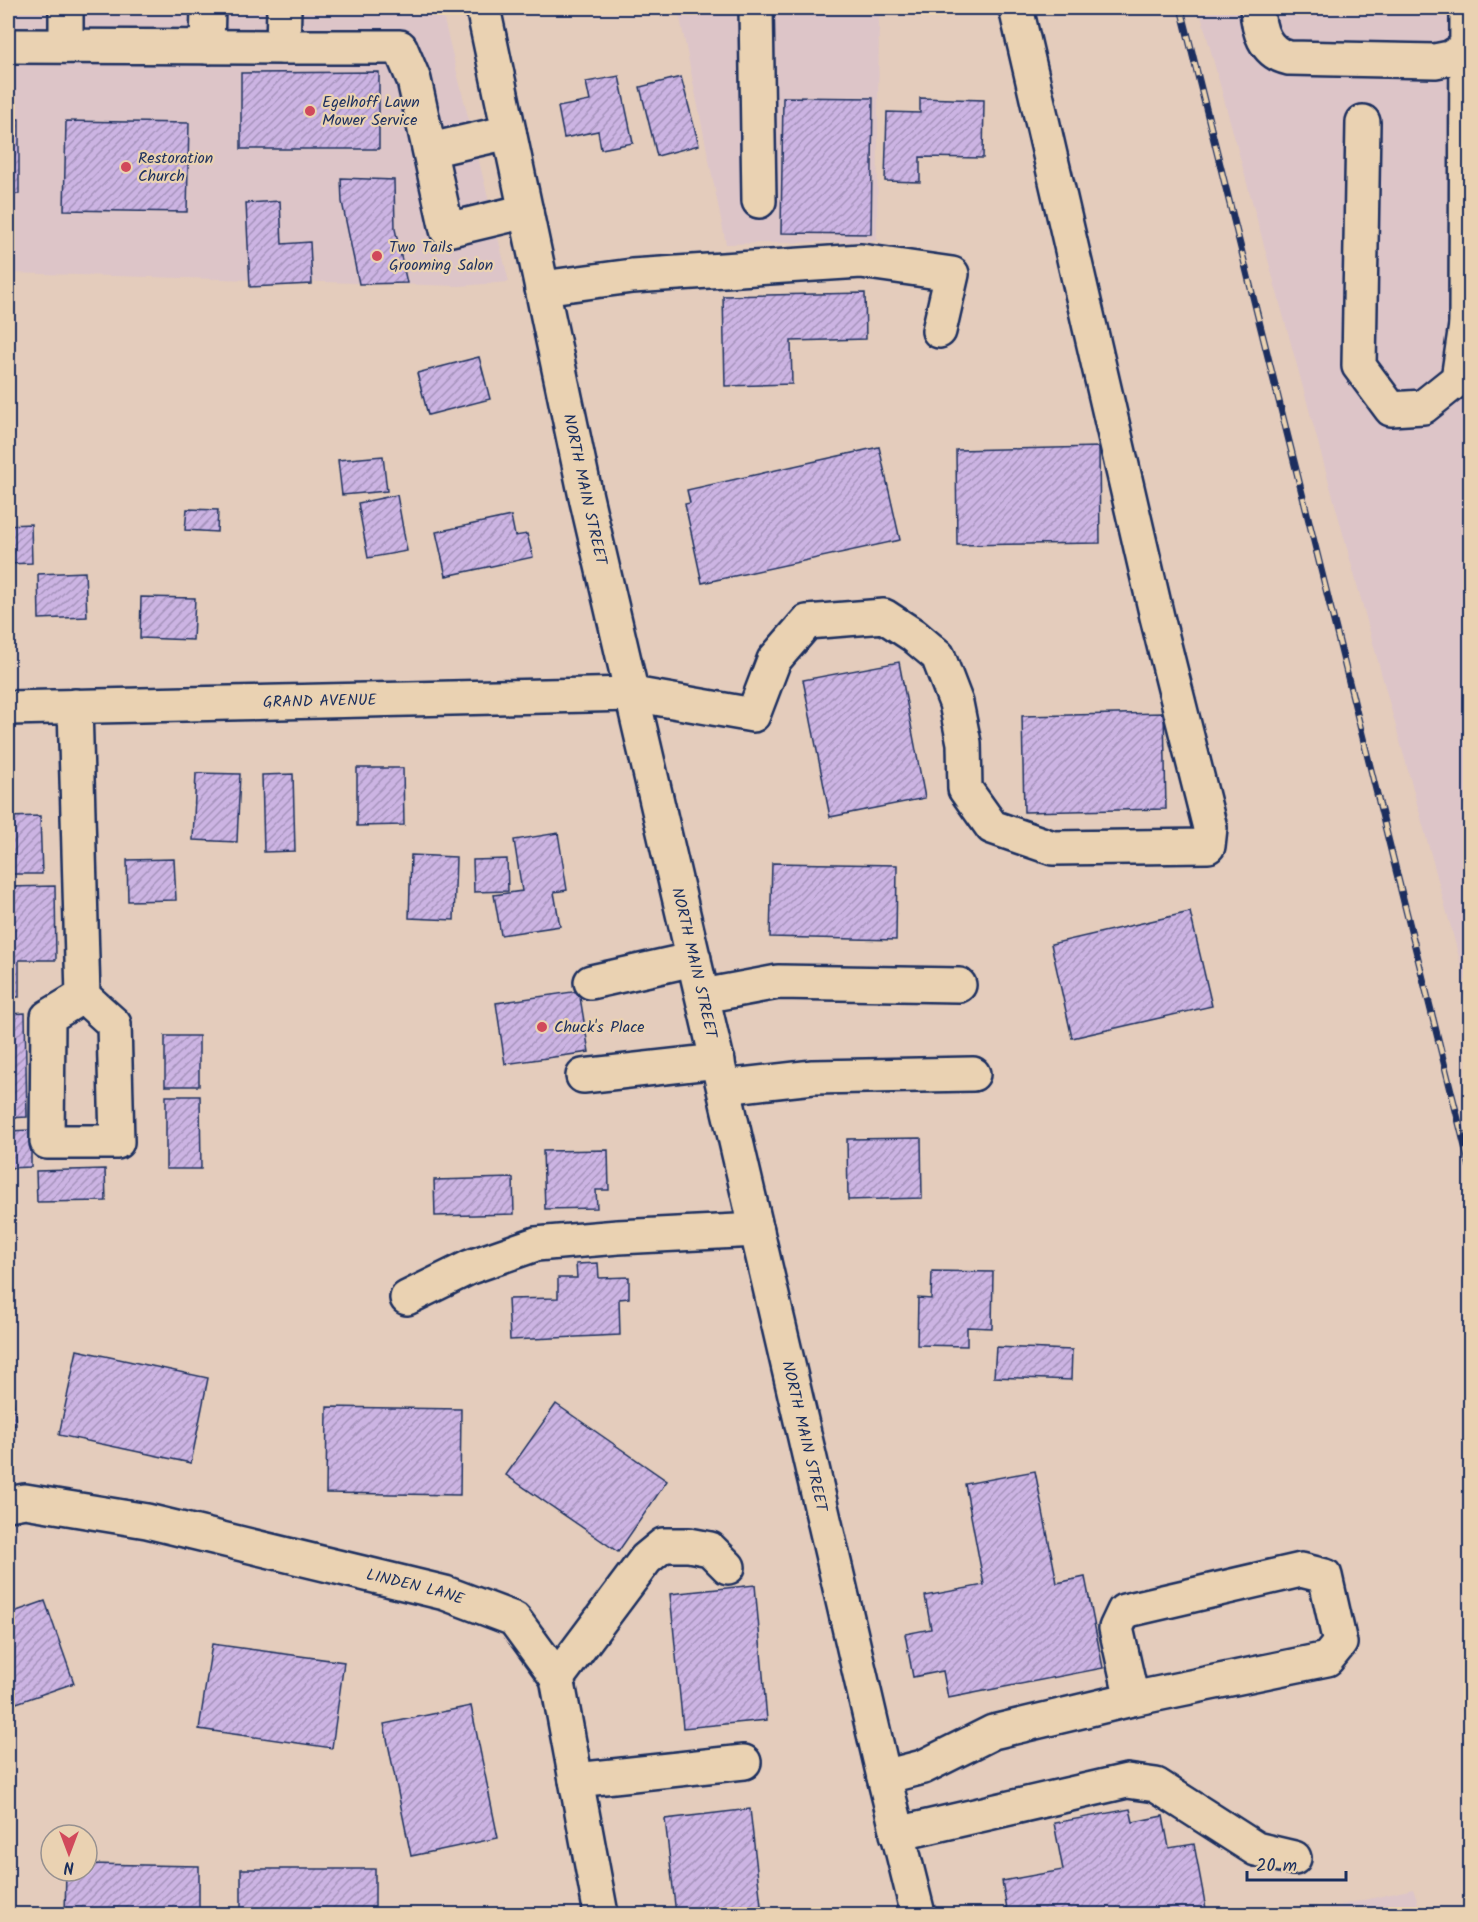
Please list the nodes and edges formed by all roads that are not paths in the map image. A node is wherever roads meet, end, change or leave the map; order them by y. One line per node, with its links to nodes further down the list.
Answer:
1 (66, 8): 10 (main road)
2 (208, 8): 11 (main road)
3 (284, 8): 13 (main road)
4 (483, 8): 15 (main road, NORTH MAIN STREET)
5 (756, 8): 17 (main road)
6 (1016, 8): 22 (main road, GRAND AVENUE)
7 (1257, 8): 12 (main road)
8 (1467, 8): 12 (main road)
9 (8, 46): 10 (main road)
10 (66, 46): 11 (main road)
11 (207, 46): 13 (main road)
12 (1469, 46): 20 (main road)
13 (283, 47): 16 (main road)
14 (1363, 122): 20 (main road)
15 (509, 132): 16 (main road); 18 (main road, NORTH MAIN STREET)
16 (430, 150): 18 (main road)
17 (759, 201)
18 (526, 210): 19 (main road, NORTH MAIN STREET)
19 (542, 288): 21 (main road); 22 (main road, NORTH MAIN STREET)
20 (1468, 325)
21 (939, 332)
22 (633, 694): 23 (main road, GRAND AVENUE); 25 (main road, NORTH MAIN STREET)
23 (75, 706): 24 (main road, GRAND AVENUE); 28 (main road)
24 (8, 708)
25 (694, 959): 26 (main road); 29 (main road, NORTH MAIN STREET)
26 (591, 982)
27 (959, 985): 29 (main road)
28 (83, 996)
29 (703, 996): 30 (main road, NORTH MAIN STREET)
30 (721, 1074): 31 (main road); 32 (main road); 33 (main road, NORTH MAIN STREET)
31 (973, 1074)
32 (583, 1076)
33 (757, 1230): 34 (main road); 40 (main road, NORTH MAIN STREET)
34 (406, 1298)
35 (8, 1504): 37 (main road, LINDEN LANE)
36 (728, 1567): 37 (main road)
37 (557, 1678): 41 (main road, LINDEN LANE)
38 (1132, 1699): 38 (main road); 40 (main road)
39 (744, 1762): 41 (main road)
40 (884, 1777): 42 (main road, NORTH MAIN STREET)
41 (576, 1780): 44 (main road, LINDEN LANE)
42 (897, 1834): 43 (main road); 45 (main road, NORTH MAIN STREET)
43 (1294, 1858)
44 (601, 1914)
45 (918, 1914)

